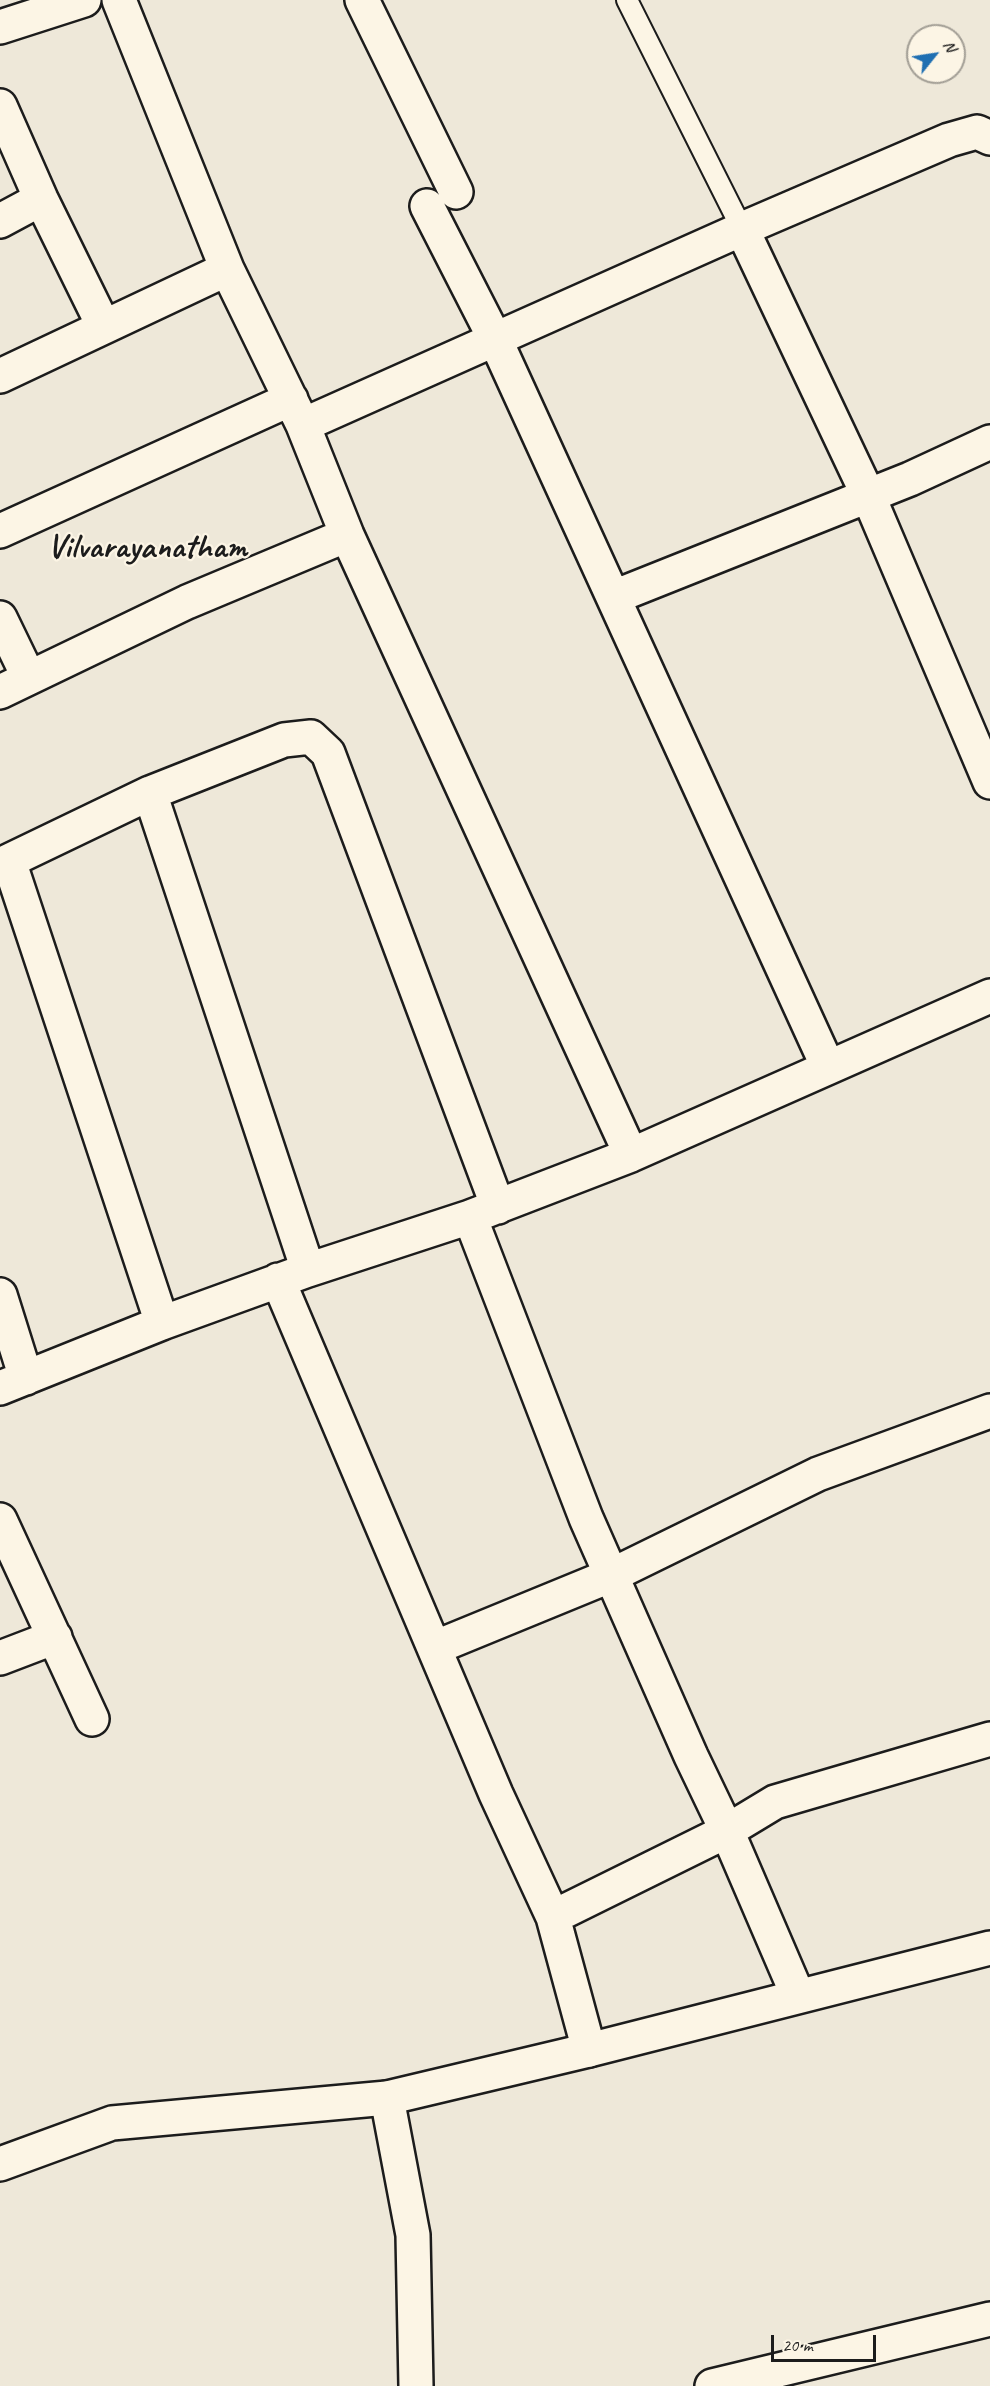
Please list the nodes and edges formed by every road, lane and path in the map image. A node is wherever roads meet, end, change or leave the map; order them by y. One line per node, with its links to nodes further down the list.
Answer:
1 (84, 0): 5 (street)
2 (119, 0): 13 (street)
3 (362, 0): 8 (street)
4 (627, 0): 12 (lane)
5 (0, 27)
6 (0, 106): 9 (street)
7 (990, 138): 12 (street)
8 (456, 192)
9 (41, 199): 11 (street); 14 (street)
10 (427, 206): 15 (street)
11 (0, 221)
12 (742, 229): 15 (street); 19 (street)
13 (227, 269): 14 (street); 17 (street)
14 (104, 327): 16 (street)
15 (495, 339): 17 (street); 22 (street)
16 (0, 376)
17 (297, 412): 20 (street); 21 (street)
18 (990, 442): 19 (street)
19 (868, 495): 22 (street); 25 (street)
20 (0, 531)
21 (346, 535): 24 (street); 30 (street)
22 (614, 597): 29 (street)
23 (0, 618): 24 (street)
24 (14, 685)
25 (990, 782)
26 (150, 793): 27 (street); 31 (street); 32 (street)
27 (5, 863): 34 (street)
28 (990, 996): 29 (street)
29 (828, 1067): 30 (street)
30 (631, 1155): 31 (street)
31 (484, 1212): 32 (street); 38 (street)
32 (293, 1275): 34 (street); 40 (street)
33 (0, 1295): 35 (street)
34 (162, 1323): 35 (street)
35 (13, 1383)
36 (990, 1412): 38 (street)
37 (0, 1520): 39 (street)
38 (612, 1575): 40 (street); 44 (street)
39 (55, 1638): 41 (street); 42 (street)
40 (434, 1648): 45 (street)
41 (0, 1658)
42 (92, 1719)
43 (990, 1738): 44 (street)
44 (727, 1831): 45 (street); 47 (street)
45 (553, 1917): 48 (street)
46 (990, 1948): 47 (street)
47 (798, 1996): 48 (street)
48 (589, 2050): 49 (street)
49 (387, 2098): 50 (street); 53 (street)
50 (0, 2164)
51 (990, 2319): 52 (street)
52 (767, 2380): 54 (street)
53 (416, 2386)
54 (712, 2386)

